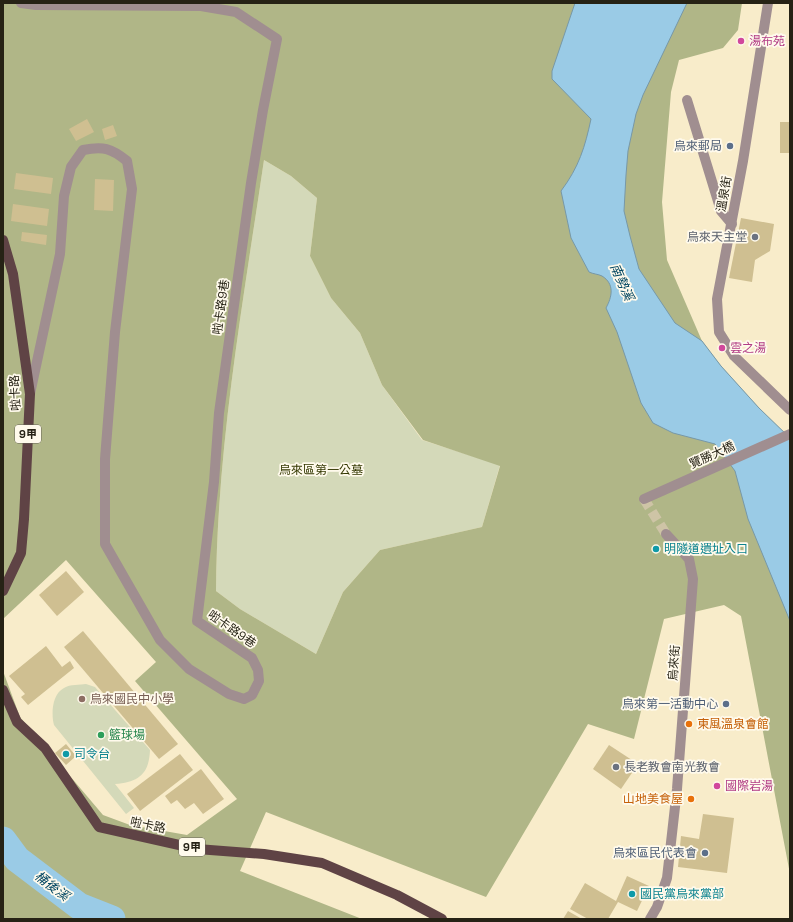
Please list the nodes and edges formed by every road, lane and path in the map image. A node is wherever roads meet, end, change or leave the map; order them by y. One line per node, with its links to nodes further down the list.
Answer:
1 (21, 3): 6 (street, 啦卡路9巷)
2 (768, 3): 4 (street, 溫泉街)
3 (687, 100): 4 (street)
4 (732, 224): 7 (street, 溫泉街)
5 (3, 240): 6 (main road, 啦卡路 / 9甲)
6 (30, 394): 11 (main road, 啦卡路 / 9甲)
7 (790, 410)
8 (788, 435): 9 (street, 覽勝大橋)
9 (644, 499)
10 (666, 534): 14 (street, 烏來街)
11 (3, 591)
12 (3, 690): 13 (main road, 啦卡路 / 9甲)
13 (442, 919)
14 (650, 919)

